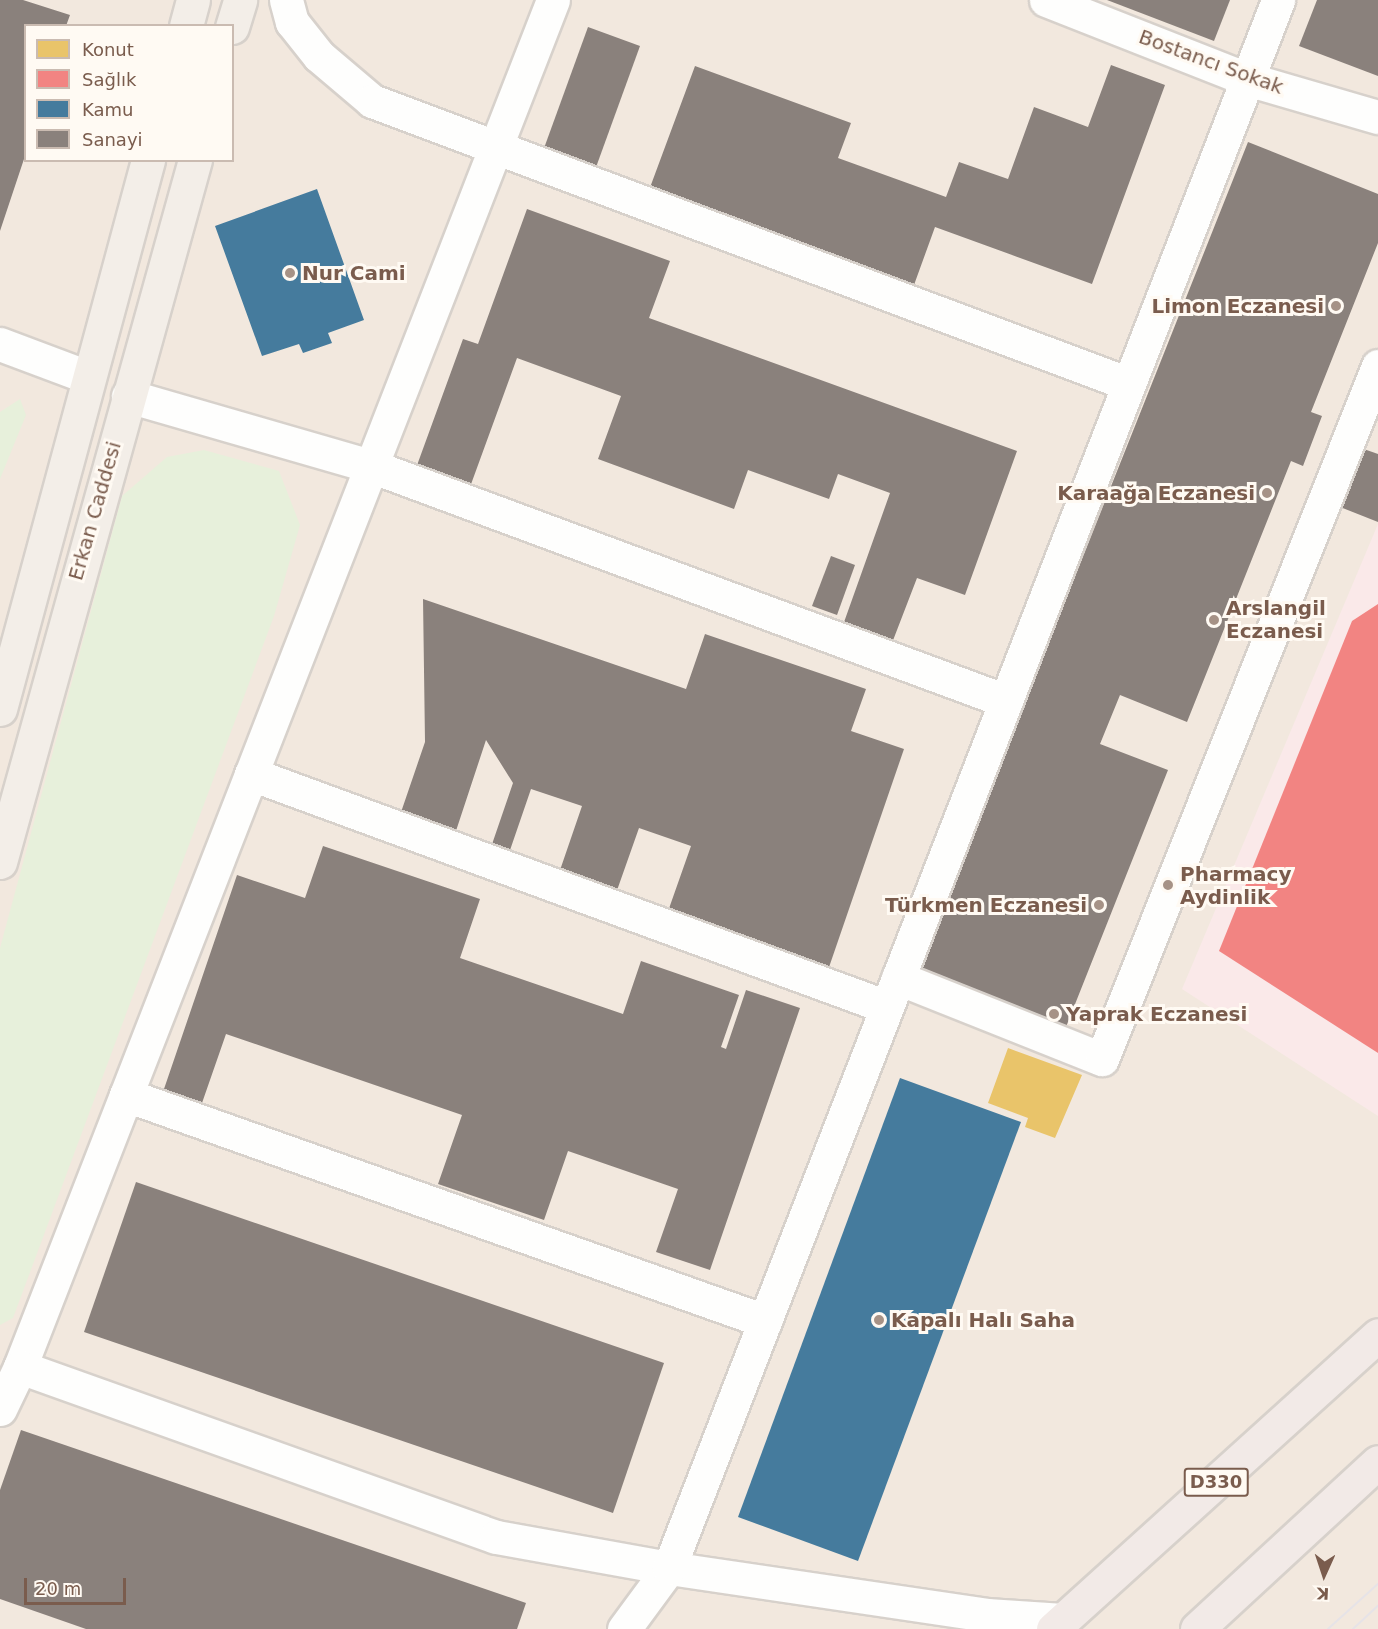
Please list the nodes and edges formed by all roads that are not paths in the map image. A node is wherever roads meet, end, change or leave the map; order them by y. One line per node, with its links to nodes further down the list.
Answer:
1 (193, 0): 7 (main road)
2 (240, 0): 8 (main road)
3 (286, 0): 11 (street)
4 (553, 0): 11 (street)
5 (1046, 0): 9 (street, Bostancı Sokak)
6 (1278, 0): 9 (street)
7 (187, 24)
8 (233, 24)
9 (1247, 79): 10 (street, Bostancı Sokak); 17 (street)
10 (1378, 117)
11 (494, 151): 17 (street); 19 (street)
12 (147, 162): 16 (main road, Erkan Caddesi)
13 (194, 162): 18 (main road, Erkan Caddesi)
14 (0, 344): 16 (street)
15 (1378, 366): 24 (street)
16 (88, 377): 21 (main road, Erkan Caddesi)
17 (1129, 384): 20 (street)
18 (128, 396): 19 (street); 23 (main road, Erkan Caddesi)
19 (371, 466): 20 (street); 22 (street)
20 (1006, 701): 24 (street)
21 (0, 709)
22 (251, 774): 24 (street); 25 (street)
23 (0, 862)
24 (892, 992): 26 (street)
25 (126, 1095): 26 (street); 28 (street)
26 (765, 1322): 31 (street)
27 (1378, 1335): 32 (highway, D330)
28 (20, 1367): 29 (street); 31 (street)
29 (0, 1409)
30 (1378, 1462): 34 (highway)
31 (669, 1568): 32 (street); 33 (street)
32 (1058, 1625)
33 (624, 1629)
34 (1197, 1629)

